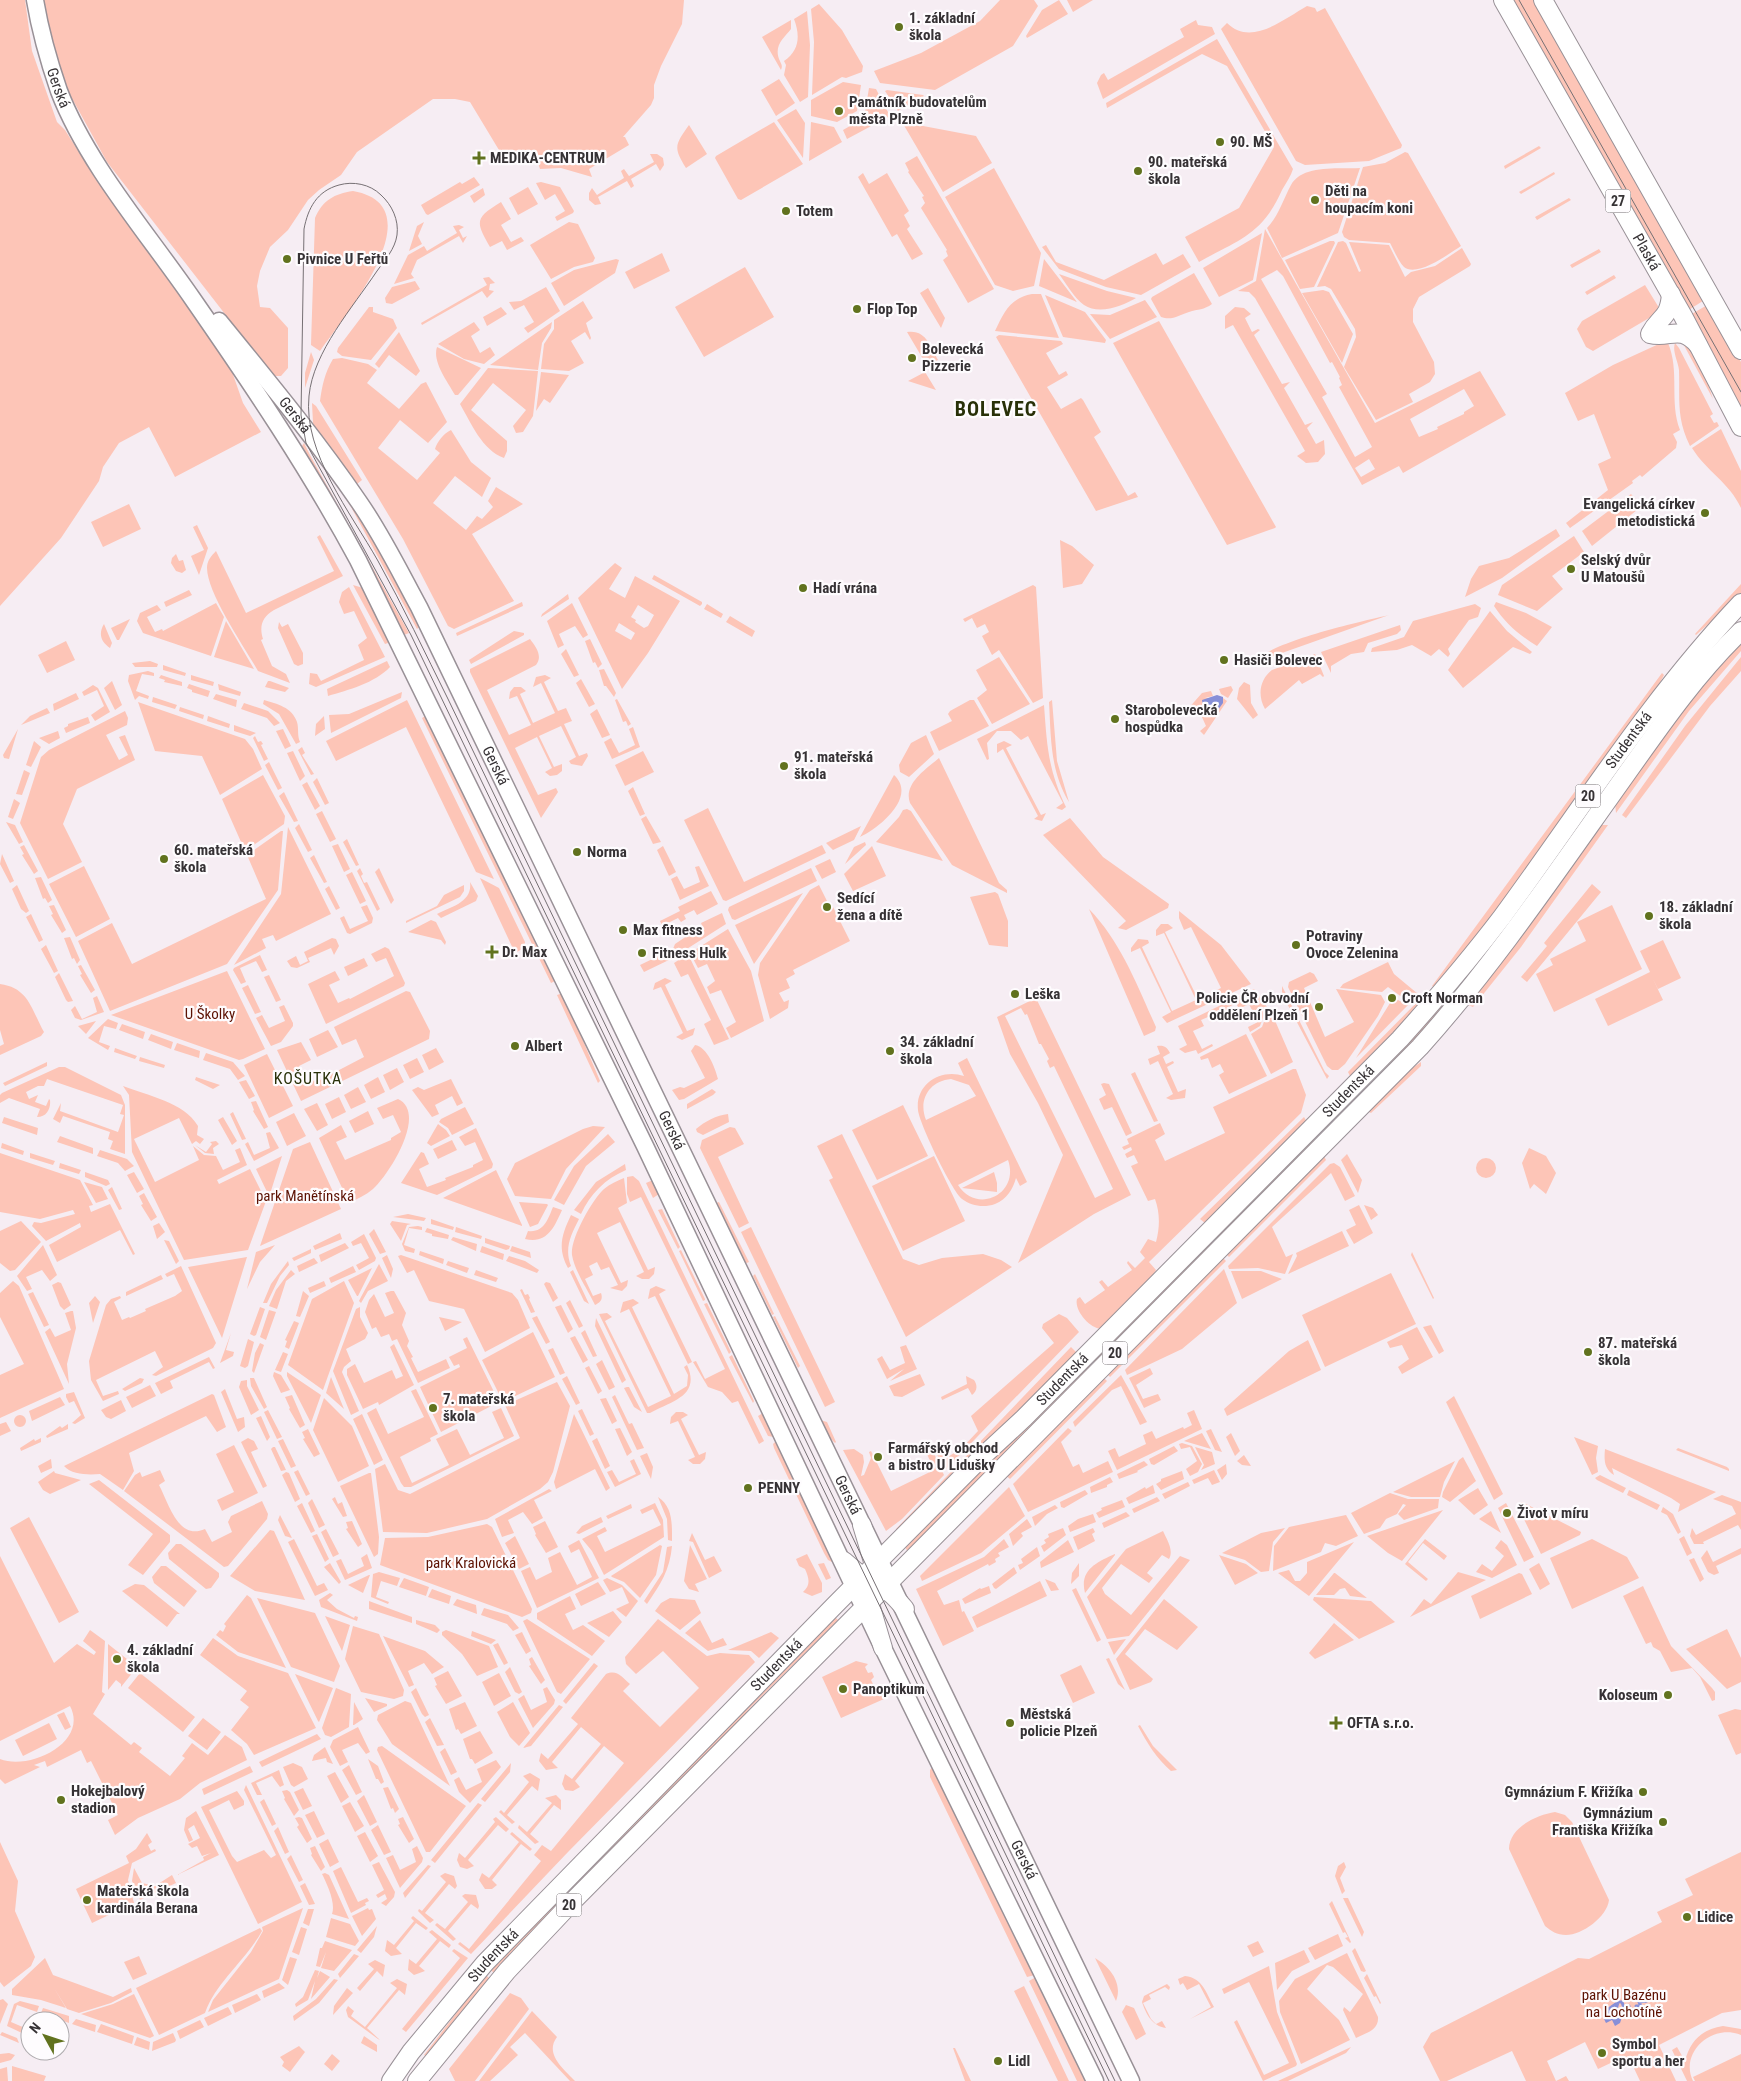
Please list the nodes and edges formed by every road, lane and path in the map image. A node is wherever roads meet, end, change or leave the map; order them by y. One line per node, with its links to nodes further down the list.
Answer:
1 (35, 0): 4 (street, Gerská)
2 (1504, 0): 5 (main road, Plaská / 27)
3 (1543, 0): 7 (main road, 27)
4 (140, 225): 11 (street, Gerská); 13 (street, Gerská)
5 (1671, 294): 6 (main road, Plaská / 27); 6 (main road)
6 (1700, 347): 8 (main road, Plaská / 27)
7 (1741, 350)
8 (1741, 427)
9 (1741, 603): 12 (main road, Studentská / 20)
10 (1741, 630): 14 (main road, Studentská / 20)
11 (862, 1526): 12 (main road); 15 (main road)
12 (897, 1543): 15 (main road, Studentská / 20)
13 (844, 1561): 15 (main road); 16 (main road)
14 (908, 1562): 15 (main road, Studentská / 20); 17 (main road)
15 (872, 1584): 16 (main road, Studentská / 20); 17 (main road); 18 (main road, Studentská / 20); 19 (main road)
16 (836, 1603): 20 (main road, Studentská / 20)
17 (905, 1609): 23 (street, Gerská)
18 (846, 1625): 19 (main road); 21 (main road, Studentská / 20)
19 (884, 1648): 22 (street, Gerská)
20 (391, 2081)
21 (417, 2081)
22 (1094, 2081)
23 (1131, 2081)

